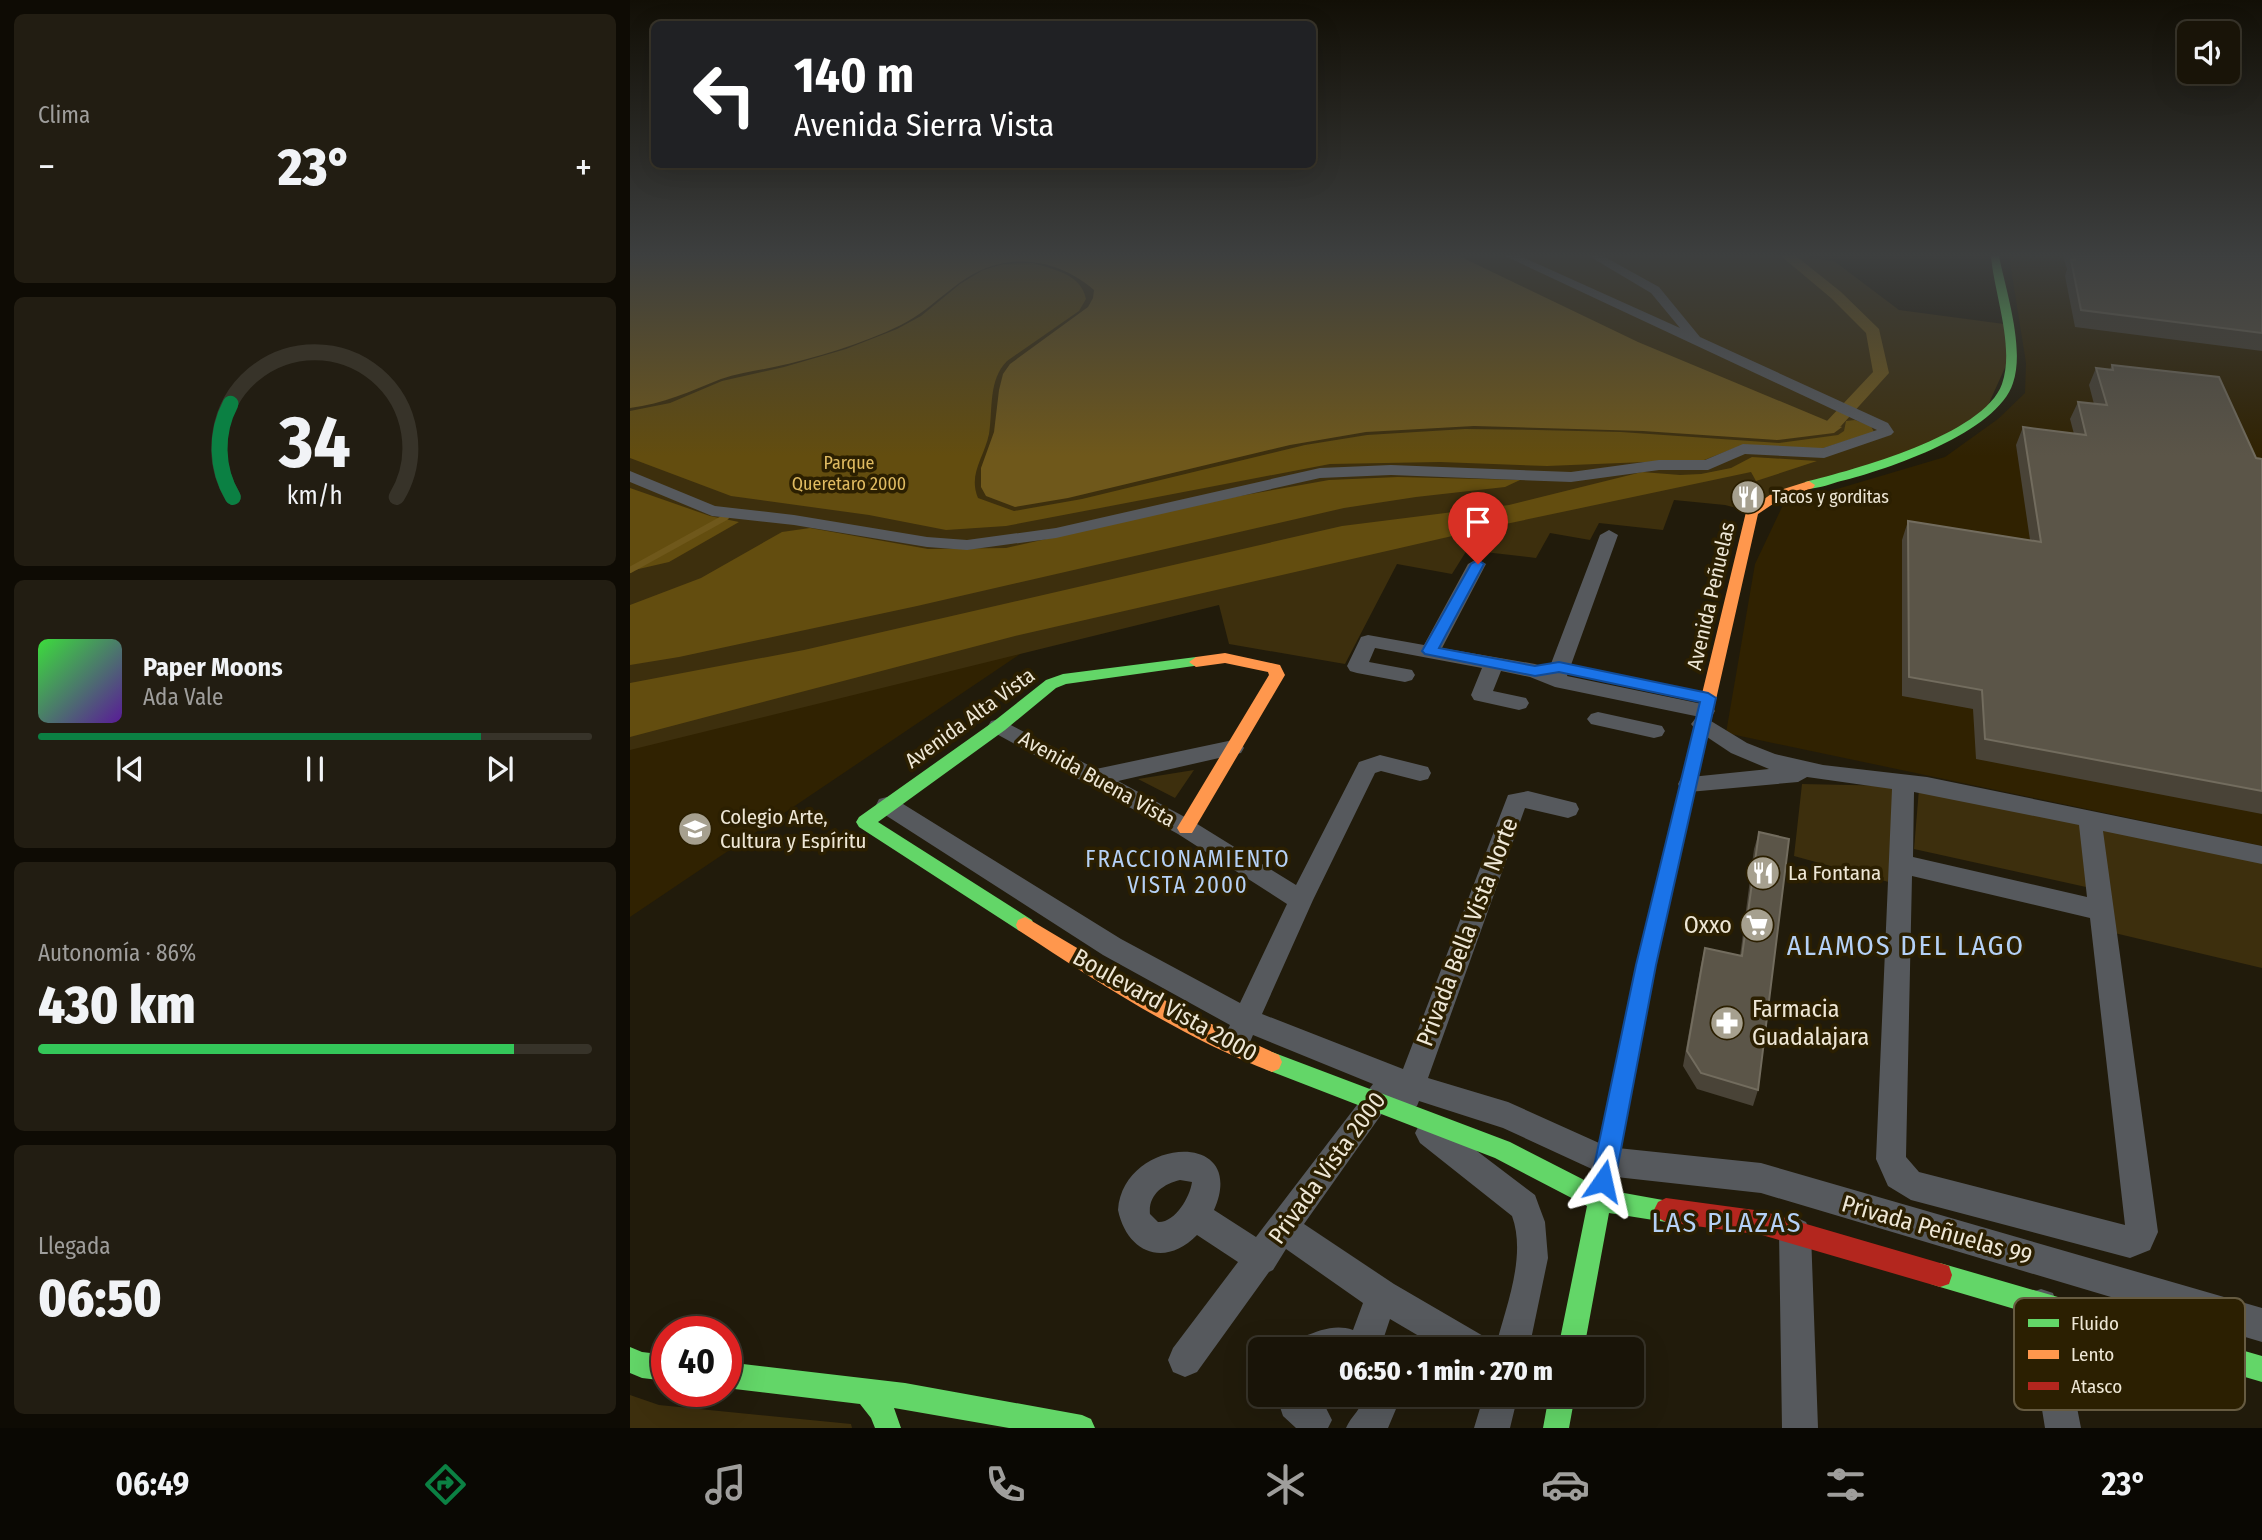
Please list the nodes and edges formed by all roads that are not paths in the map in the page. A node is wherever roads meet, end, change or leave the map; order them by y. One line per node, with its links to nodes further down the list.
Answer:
1 (1658, 323): 4 (street)
2 (1683, 323): 4 (street)
3 (2005, 323): 16 (street, Avenida Peñuelas)
4 (1698, 341): 5 (street)
5 (630, 476)
6 (1609, 535): 10 (street)
7 (1478, 564): 8 (street)
8 (1430, 651): 9 (street); 11 (street)
9 (1494, 663): 10 (street); 14 (street)
10 (1557, 674): 13 (street); 16 (street)
11 (1405, 675)
12 (1460, 691): 14 (street)
13 (1618, 693): 16 (street); 18 (street)
14 (1481, 695): 15 (street)
15 (1519, 703)
16 (1705, 711): 21 (street); 24 (street, Avenida Peñuelas)
17 (999, 726): 19 (street, Avenida Alta Vista); 22 (street, Avenida Buena Vista); 25 (street, Avenida Alta Vista)
18 (1654, 731)
19 (1233, 748): 22 (street); 29 (street)
20 (1420, 773): 34 (street)
21 (1823, 773): 23 (street); 24 (street)
22 (1097, 777): 29 (street, Avenida Buena Vista)
23 (1903, 782): 27 (street); 31 (street)
24 (1689, 784): 41 (street, Avenida Peñuelas)
25 (887, 805): 28 (street, Avenida Alta Vista); 32 (street, Boulevard Vista 2000)
26 (1568, 809): 40 (street, Privada Bella Vista Norte)
27 (2090, 819): 30 (street); 35 (street)
28 (865, 823): 33 (street, Boulevard Vista 2000)
29 (1186, 828): 34 (street, Avenida Buena Vista)
30 (2262, 855)
31 (1901, 864): 35 (street); 35 (street)
32 (998, 875): 33 (street); 36 (street, Boulevard Vista 2000)
33 (976, 893): 37 (street, Boulevard Vista 2000)
34 (1301, 900): 38 (street)
35 (2100, 910)
36 (1112, 947): 37 (street); 38 (street, Boulevard Vista 2000)
37 (1089, 966): 39 (street, Boulevard Vista 2000)
38 (1246, 1020): 39 (street); 40 (street, Boulevard Vista 2000)
39 (1234, 1047): 40 (street, Boulevard Vista 2000)
40 (1395, 1095): 41 (street, Boulevard Vista 2000); 42 (street, Boulevard Vista 2000); 45 (street, Privada Vista 2000); 57 (street)
41 (1607, 1161): 42 (street, Avenida Peñuelas); 44 (street, Privada Peñuelas 99)
42 (1599, 1200): 46 (street, Privada Peñuelas 99); 58 (street, Avenida Peñuelas)
43 (1194, 1215): 47 (street, Privada Vista 2000)
44 (1920, 1224): 48 (street); 50 (street, Privada Peñuelas 99)
45 (1283, 1228): 47 (street, Privada Vista 2000); 49 (street)
46 (1796, 1233): 48 (street, Privada Peñuelas 99); 75 (street)
47 (1262, 1259): 60 (street, Privada Vista 2000)
48 (1918, 1269): 51 (street, Privada Peñuelas 99)
49 (1382, 1296): 55 (street); 56 (street)
50 (2165, 1297): 52 (street, Privada Peñuelas 99)
51 (2017, 1298)
52 (2168, 1298)
53 (2245, 1320): 54 (street, Privada Peñuelas 99)
54 (2262, 1325)
55 (1366, 1337)
56 (1452, 1337)
57 (1515, 1337)
58 (1573, 1337)
59 (630, 1360): 62 (street)
60 (1185, 1360)
61 (2245, 1364): 63 (street, Privada Peñuelas 99)
62 (651, 1366)
63 (2262, 1369)
64 (742, 1377): 65 (street)
65 (867, 1392): 70 (street); 71 (street)
66 (1380, 1407): 72 (street)
67 (1498, 1407): 73 (street)
68 (1560, 1407): 74 (street)
69 (2060, 1410): 76 (street)
70 (888, 1428)
71 (1082, 1428)
72 (1364, 1428)
73 (1492, 1428)
74 (1556, 1428)
75 (1800, 1428)
76 (2063, 1428)

